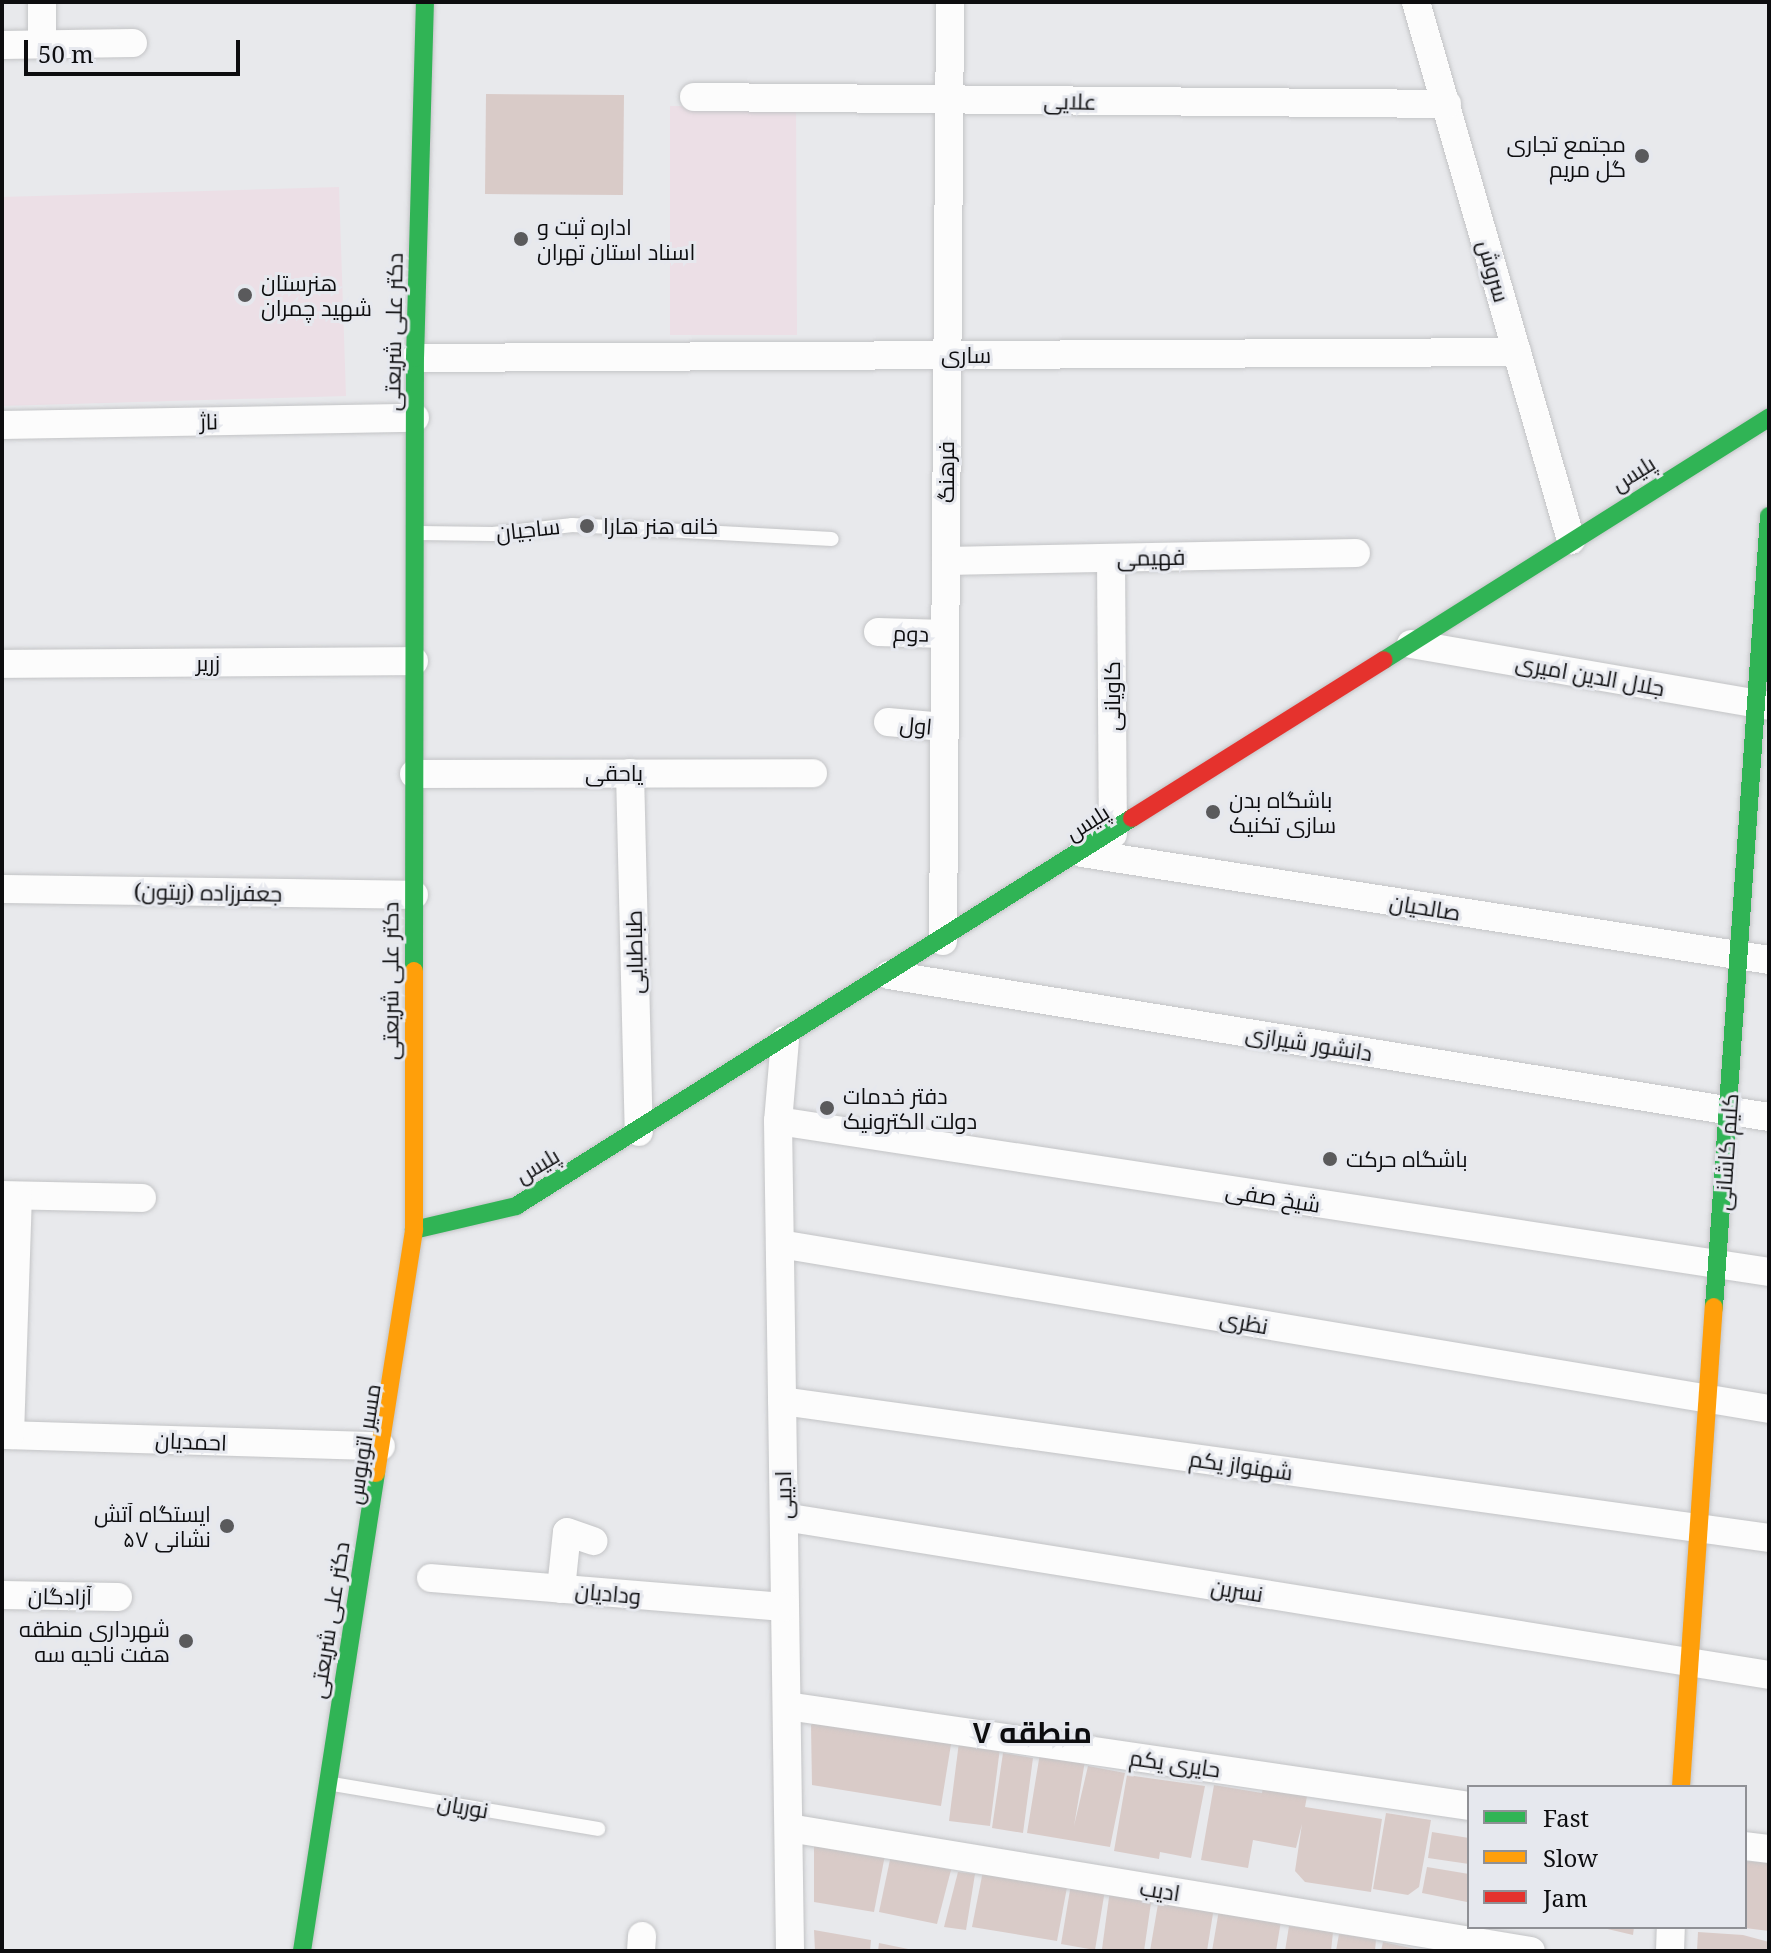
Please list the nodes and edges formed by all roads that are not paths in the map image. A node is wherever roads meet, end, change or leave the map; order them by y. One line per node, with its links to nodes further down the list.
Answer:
1 (42, 2): 6 (street)
2 (425, 2): 13 (main road, دکتر علی شریعتی)
3 (950, 2): 9 (street, فرهنگ)
4 (1416, 2): 10 (street, سروش)
5 (133, 43): 6 (street)
6 (42, 44): 7 (street)
7 (2, 45)
8 (694, 97): 9 (street, علایی)
9 (949, 100): 10 (street, علایی); 12 (street, فرهنگ)
10 (1447, 104): 11 (street, سروش)
11 (1517, 352): 12 (street, ساری); 20 (street, سروش)
12 (947, 355): 13 (street, ساری); 23 (street, فرهنگ)
13 (415, 358): 14 (main road, دکتر علی شریعتی)
14 (415, 418): 16 (street, ناژ); 18 (main road, دکتر علی شریعتی)
15 (1769, 418): 20 (main road, پلیس)
16 (2, 425)
17 (1769, 516): 29 (main road, کلیم کاشانی)
18 (415, 533): 19 (lane, ساجیان); 27 (main road, دکتر علی شریعتی)
19 (832, 539)
20 (1571, 540): 26 (main road, پلیس)
21 (1356, 553): 22 (street, فهیمی)
22 (1111, 558): 23 (street, فهیمی); 35 (street, کاویانی)
23 (946, 561): 25 (street, فرهنگ)
24 (878, 632): 25 (street, دوم)
25 (945, 634): 31 (street, فرهنگ)
26 (1411, 644): 29 (street, جلال الدین امیری); 35 (main road, پلیس)
27 (414, 661): 28 (street, زریر); 34 (main road, دکتر علی شریعتی)
28 (2, 664)
29 (1763, 705): 40 (main road, کلیم کاشانی)
30 (888, 722): 31 (street, اول)
31 (944, 727): 39 (street, فرهنگ)
32 (630, 773): 33 (street, یاحقی); 34 (street, یاحقی); 47 (street, طباطبایی)
33 (813, 773)
34 (414, 774): 38 (main road, دکتر علی شریعتی)
35 (1113, 834): 36 (main road, پلیس)
36 (1082, 853): 39 (main road, پلیس); 40 (street, صالحیان)
37 (2, 889): 38 (street, جعفرزاده (زیتون))
38 (414, 895): 50 (main road, دکتر علی شریعتی)
39 (943, 941): 42 (main road, پلیس)
40 (1739, 955): 41 (street, صالحیان); 44 (main road, کلیم کاشانی)
41 (1769, 960)
42 (889, 975): 43 (main road, پلیس); 44 (street, دانشور شیرازی)
43 (785, 1040): 46 (street, ادیبی); 47 (main road, پلیس)
44 (1729, 1111): 45 (street, دانشور شیرازی); 52 (main road, کلیم کاشانی)
45 (1769, 1117)
46 (778, 1121): 51 (street, ادیبی); 52 (street, شیخ صفی)
47 (639, 1132): 50 (main road, پلیس)
48 (10, 1196): 49 (street); 58 (street)
49 (142, 1198)
50 (414, 1230): 54 (lane, مسیر اتوبوس); 59 (main road, دکتر علی شریعتی)
51 (780, 1244): 55 (street, ادیبی); 56 (street, نظری)
52 (1718, 1265): 53 (street, شیخ صفی); 56 (main road, کلیم کاشانی)
53 (1769, 1272)
54 (372, 1385)
55 (782, 1401): 60 (street, ادیبی); 61 (street, شهنواز یکم)
56 (1709, 1401): 57 (street, نظری); 61 (main road, کلیم کاشانی)
57 (1769, 1409)
58 (6, 1435): 59 (street, احمدیان)
59 (366, 1445): 73 (main road, دکتر علی شریعتی)
60 (784, 1517): 69 (street, ادیبی); 70 (street, نسرین)
61 (1700, 1529): 62 (street, شهنواز یکم); 70 (main road, کلیم کاشانی)
62 (1769, 1538)
63 (593, 1541): 66 (street)
64 (346, 1553): 81 (lane)
65 (431, 1578): 66 (street, ودادیان)
66 (561, 1589): 69 (street, ودادیان)
67 (2, 1595): 68 (street, آزادگان)
68 (118, 1597)
69 (785, 1607): 72 (street, ادیبی)
70 (1690, 1664): 71 (street, نسرین); 74 (main road, کلیم کاشانی)
71 (1769, 1675)
72 (787, 1706): 75 (street, حایری یکم); 76 (street, ادیبی)
73 (328, 1783): 77 (lane, نوریان); 82 (main road, دکتر علی شریعتی)
74 (1681, 1785)
75 (1467, 1806)
76 (789, 1828): 83 (street, ادیبی); 84 (street, ادیب)
77 (598, 1829)
78 (1747, 1846): 79 (street)
79 (1769, 1849)
80 (1671, 1929): 85 (street)
81 (289, 1951)
82 (302, 1951)
83 (790, 1951)
84 (1531, 1951)
85 (1670, 1951)

